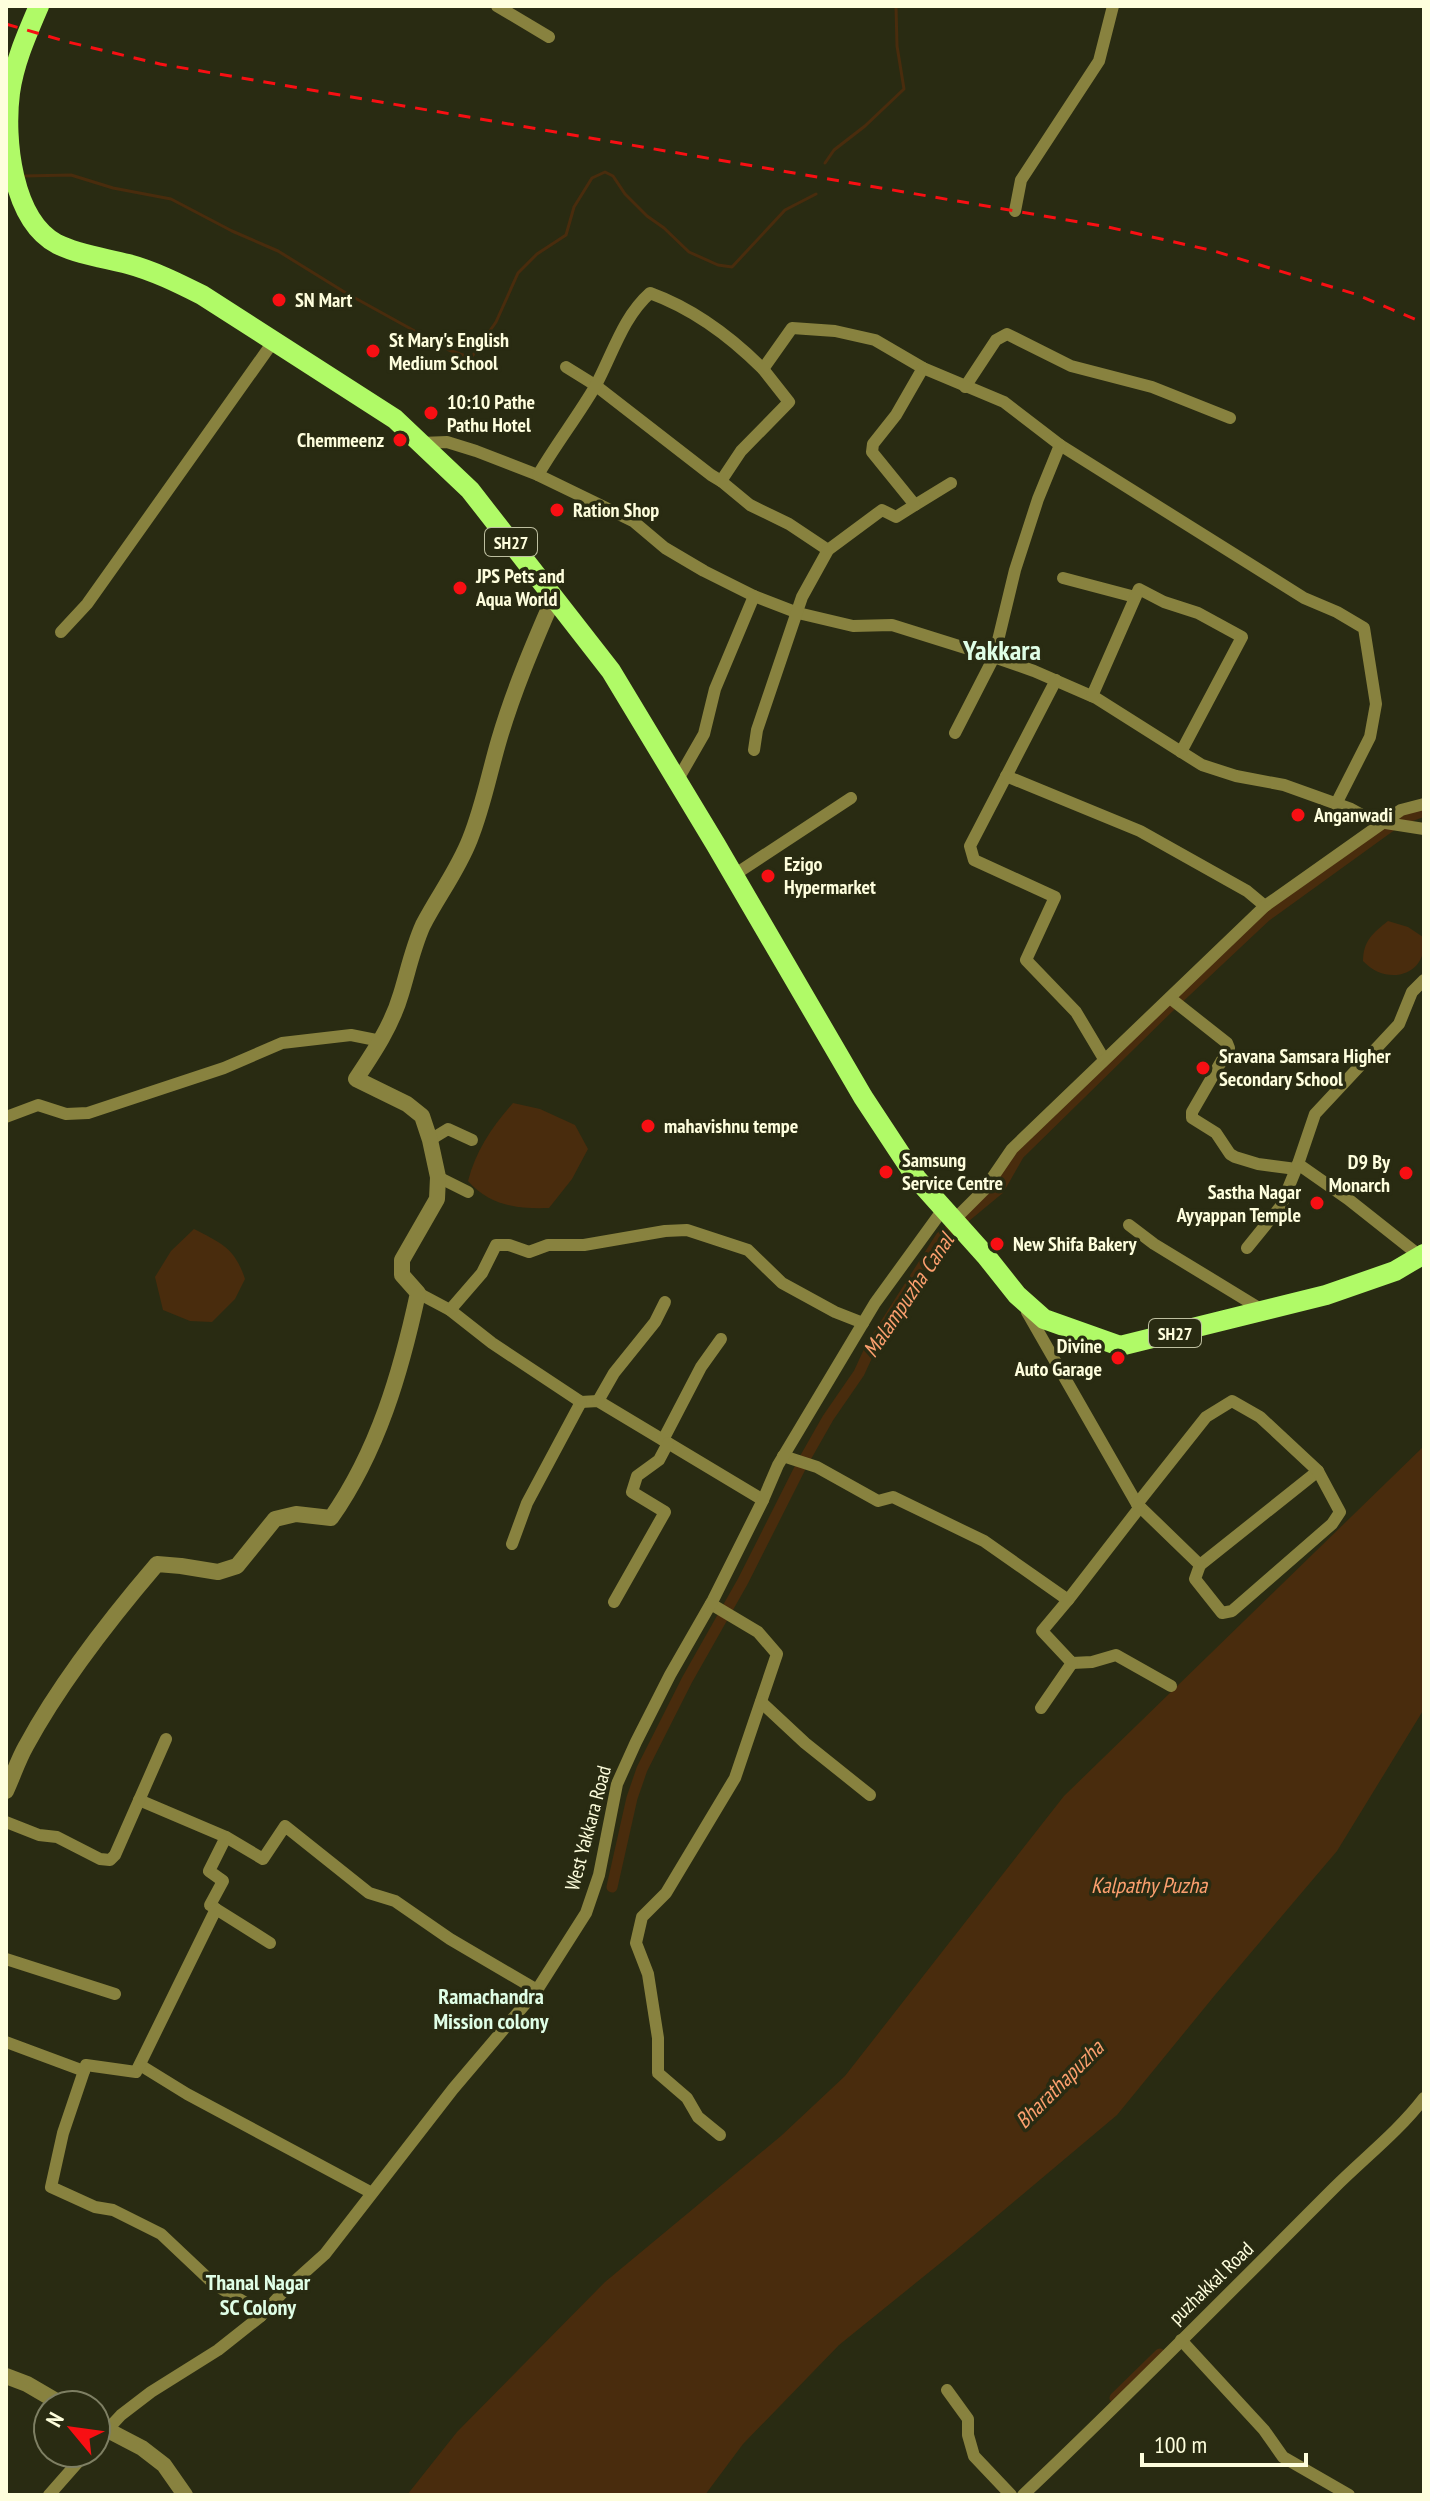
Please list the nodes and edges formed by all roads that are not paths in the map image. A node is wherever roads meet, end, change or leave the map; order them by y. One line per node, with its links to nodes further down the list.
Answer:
1 (39, 6): 5 (main road, SH27)
2 (497, 6): 4 (street)
3 (1113, 6): 6 (street)
4 (549, 37)
5 (8, 145): 7 (main road, SH27)
6 (1015, 211)
7 (273, 342): 14 (main road, SH27); 26 (street)
8 (566, 367): 11 (street)
9 (923, 368): 10 (street); 12 (street); 19 (street)
10 (763, 369): 11 (street); 17 (street)
11 (595, 385): 16 (street); 17 (street)
12 (965, 387): 13 (street); 15 (street)
13 (1230, 418)
14 (421, 443): 16 (street); 24 (main road, SH27)
15 (1060, 445): 27 (street); 36 (street)
16 (538, 475): 22 (street)
17 (721, 481): 20 (street)
18 (951, 483): 19 (street)
19 (915, 505): 20 (street)
20 (828, 550): 25 (street)
21 (1063, 578): 23 (street)
22 (754, 596): 25 (street); 34 (street)
23 (1135, 597): 29 (street); 32 (street)
24 (553, 599): 34 (main road, SH27); 44 (street)
25 (798, 613): 27 (street); 31 (street)
26 (61, 632)
27 (994, 657): 28 (street); 30 (street)
28 (1056, 680): 29 (street); 33 (street)
29 (1092, 696): 32 (street)
30 (955, 733)
31 (754, 750)
32 (1181, 752): 36 (street)
33 (1006, 776): 41 (street); 45 (street)
34 (677, 781): 40 (main road, SH27)
35 (851, 798): 40 (street)
36 (1336, 804): 38 (street)
37 (1424, 804): 38 (street, West Yakkara Road)
38 (1391, 824): 39 (street); 41 (street, West Yakkara Road)
39 (1424, 829)
40 (734, 875): 52 (main road, SH27)
41 (1265, 906): 43 (street, West Yakkara Road)
42 (1424, 980): 49 (street)
43 (1170, 998): 45 (street, West Yakkara Road); 49 (street)
44 (381, 1041): 46 (street); 47 (street)
45 (1104, 1059): 52 (street, West Yakkara Road)
46 (6, 1117)
47 (430, 1140): 48 (street); 50 (street)
48 (472, 1140)
49 (1297, 1166): 54 (street); 55 (street)
50 (438, 1177): 51 (street); 56 (street)
51 (468, 1192)
52 (953, 1218): 57 (main road, SH27); 61 (street, West Yakkara Road)
53 (1129, 1225): 60 (street)
54 (1247, 1248)
55 (1422, 1255): 60 (main road, SH27)
56 (418, 1293): 59 (street); 80 (street)
57 (1017, 1295): 60 (main road, SH27); 69 (street)
58 (665, 1302): 63 (street)
59 (450, 1310): 61 (street); 64 (street)
60 (1264, 1311)
61 (863, 1323): 66 (street, West Yakkara Road)
62 (721, 1339): 65 (street)
63 (598, 1401): 64 (street); 65 (street)
64 (581, 1402): 70 (street)
65 (666, 1442): 68 (street); 73 (street)
66 (783, 1456): 68 (street, West Yakkara Road); 72 (street)
67 (1318, 1471): 69 (street); 71 (street); 71 (street)
68 (763, 1500): 74 (street, West Yakkara Road)
69 (1138, 1505): 71 (street); 72 (street)
70 (512, 1544)
71 (1200, 1565)
72 (1068, 1600): 75 (street)
73 (614, 1602)
74 (721, 1610): 77 (street); 88 (street, West Yakkara Road)
75 (1072, 1663): 76 (street); 78 (street)
76 (1171, 1686)
77 (761, 1702): 81 (street); 94 (street)
78 (1041, 1708)
79 (166, 1739): 82 (street)
80 (6, 1791)
81 (870, 1795)
82 (139, 1800): 83 (street); 84 (street)
83 (6, 1822)
84 (226, 1837): 85 (street); 88 (street)
85 (216, 1909): 86 (street); 91 (street)
86 (270, 1943)
87 (6, 1959): 89 (street)
88 (537, 1990): 95 (street, West Yakkara Road)
89 (115, 1994)
90 (6, 2042): 92 (street)
91 (140, 2065): 92 (street); 95 (street)
92 (84, 2071): 96 (street)
93 (1424, 2098): 97 (street, puzhakkal Road)
94 (720, 2135)
95 (372, 2193): 96 (street, West Yakkara Road)
96 (261, 2316): 101 (street, West Yakkara Road)
97 (1181, 2340): 107 (street, puzhakkal Road); 108 (street)
98 (6, 2376): 99 (street)
99 (36, 2389)
100 (947, 2390): 104 (street)
101 (112, 2428)
102 (112, 2436): 106 (street)
103 (72, 2469): 105 (street)
104 (1008, 2492)
105 (49, 2495)
106 (185, 2495)
107 (1023, 2495)
108 (1349, 2495)

